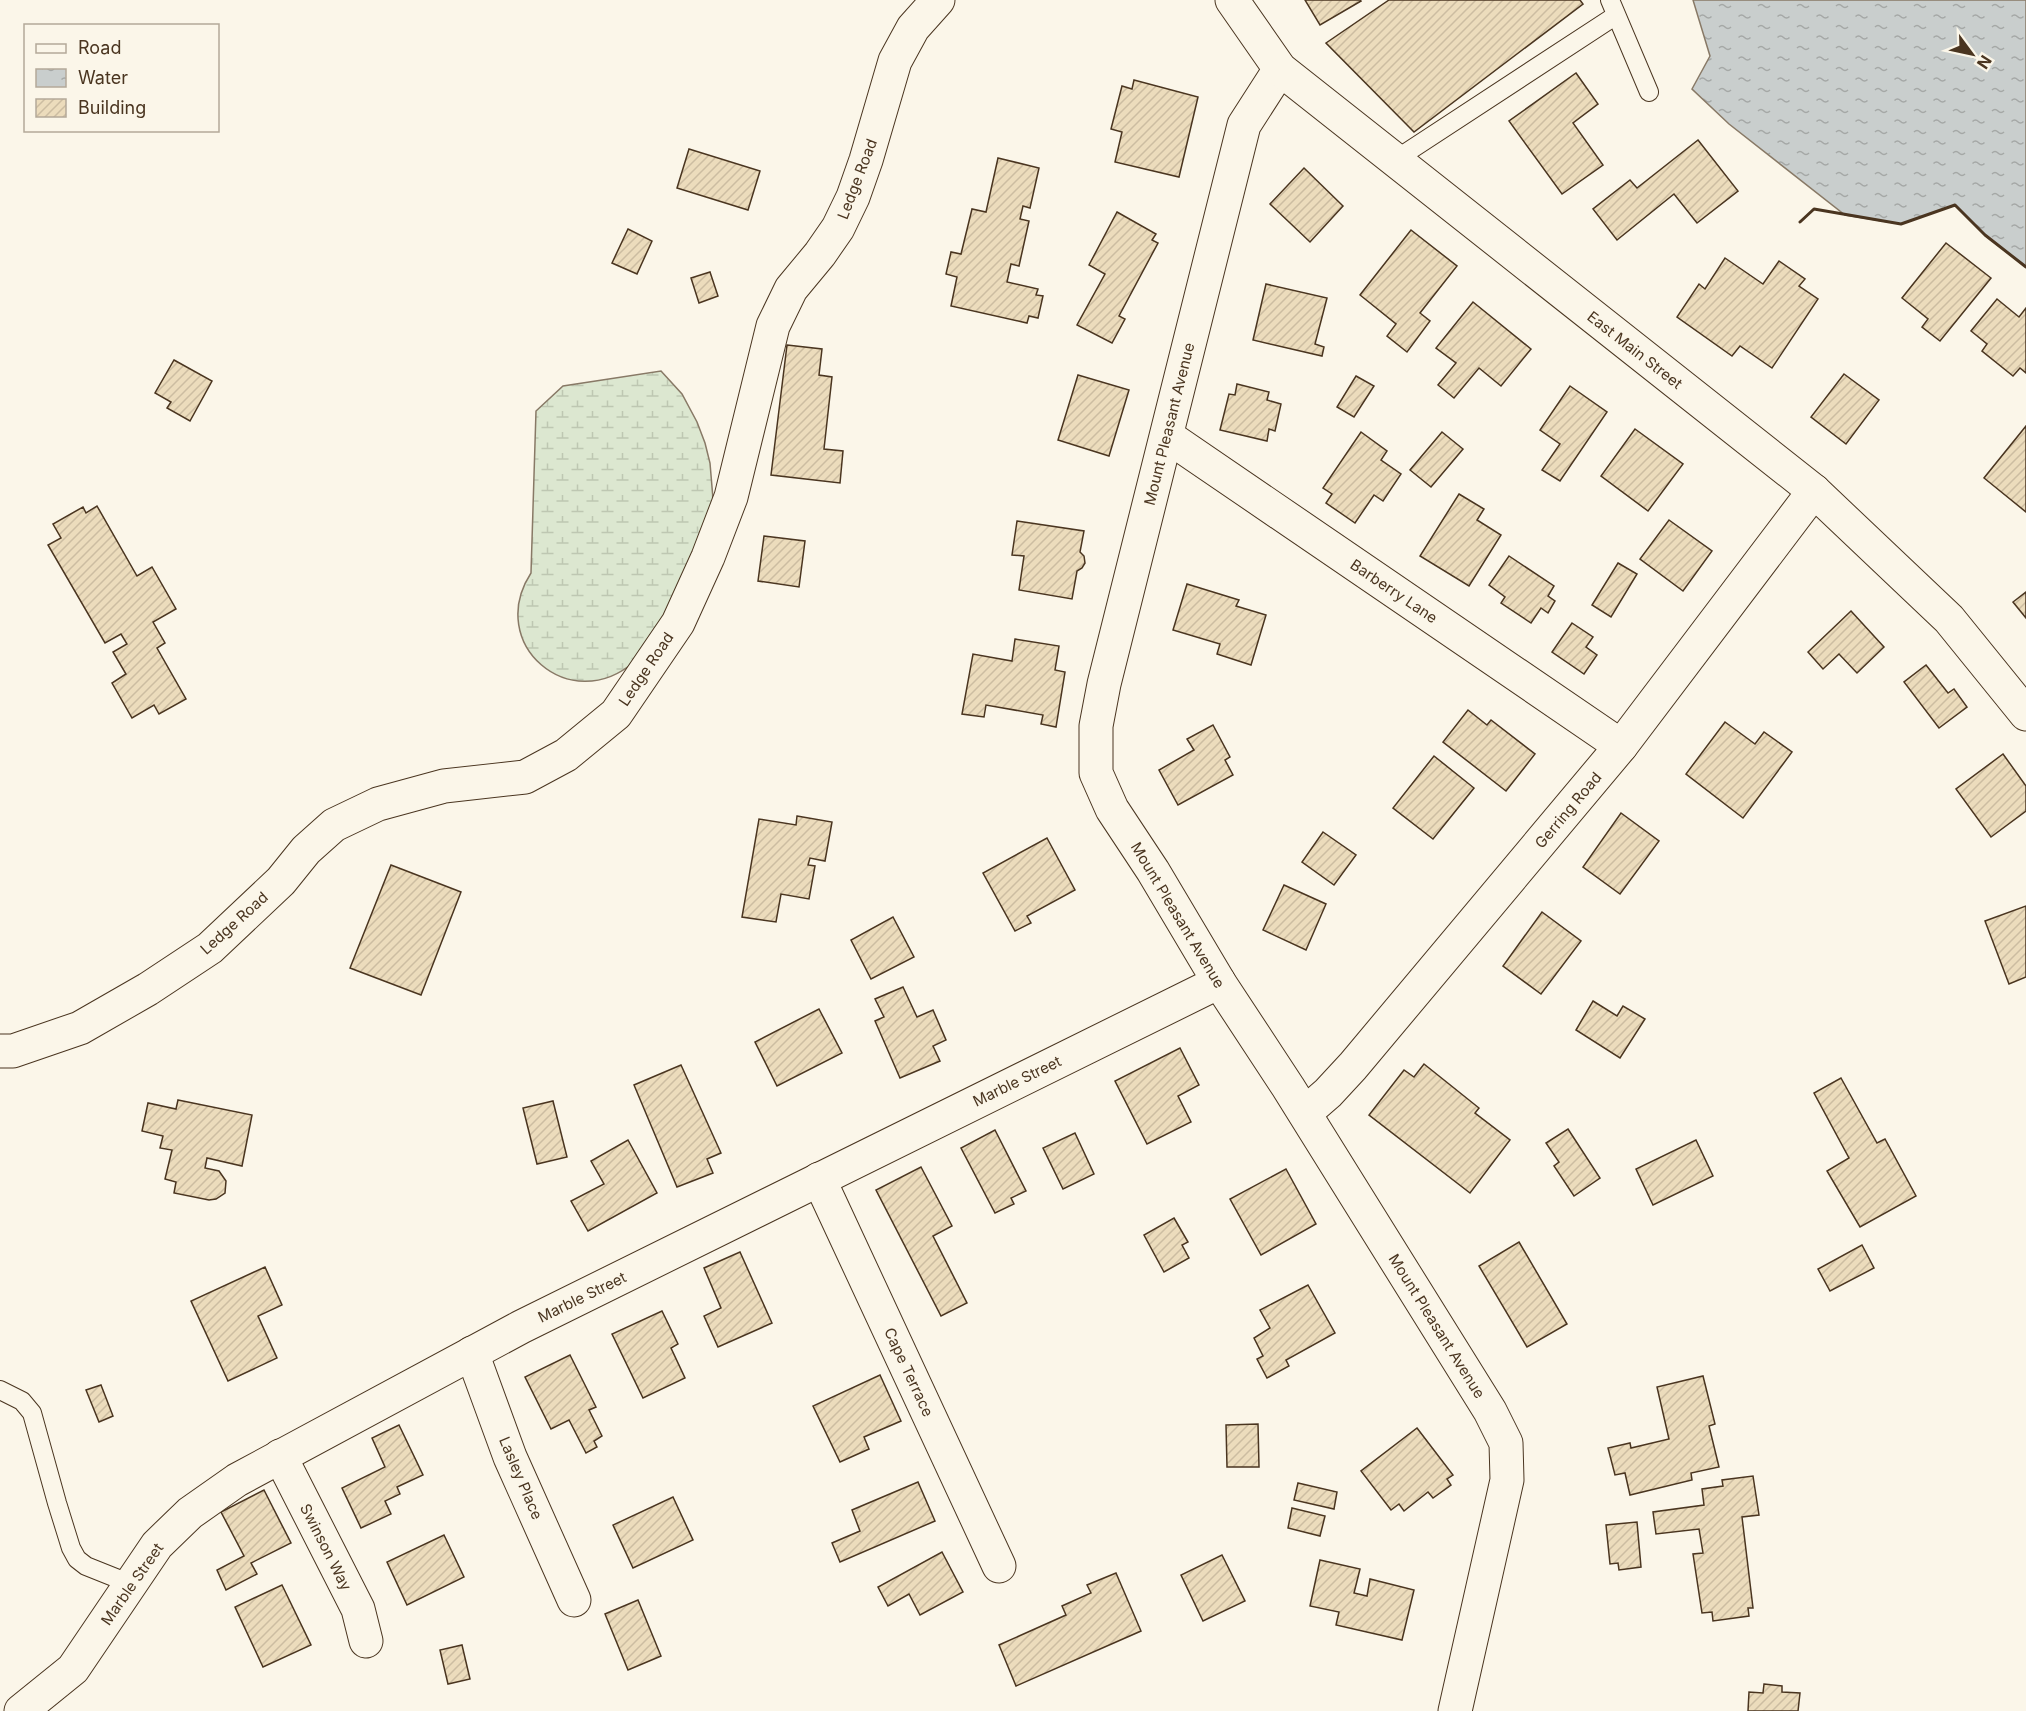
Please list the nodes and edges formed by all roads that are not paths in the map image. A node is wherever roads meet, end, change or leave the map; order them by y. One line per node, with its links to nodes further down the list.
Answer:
1 (938, 0): 12 (street, Ledge Road)
2 (1232, 0): 4 (street, East Main Street)
3 (1613, 8): 5 (lane); 6 (lane)
4 (1280, 69): 6 (street, East Main Street); 7 (street, Mount Pleasant Avenue)
5 (1649, 92)
6 (1395, 160): 8 (street, East Main Street)
7 (1167, 436): 10 (street, Barberry Lane); 11 (street, Mount Pleasant Avenue)
8 (1814, 491): 9 (street, East Main Street); 10 (street, Gerring Road)
9 (2026, 714)
10 (1622, 746): 13 (street, Gerring Road)
11 (1219, 982): 13 (street, Mount Pleasant Avenue); 14 (street, Marble Street)
12 (0, 1051)
13 (1305, 1113): 23 (street, Mount Pleasant Avenue)
14 (819, 1179): 15 (street, Marble Street); 18 (street, Cape Terrace)
15 (472, 1353): 17 (street, Marble Street); 20 (street, Lasley Place)
16 (0, 1390): 19 (lane)
17 (280, 1456): 19 (street, Marble Street); 21 (street, Swinson Way)
18 (999, 1566)
19 (131, 1584): 22 (street, Marble Street)
20 (574, 1600)
21 (366, 1641)
22 (21, 1711)
23 (1455, 1711)

